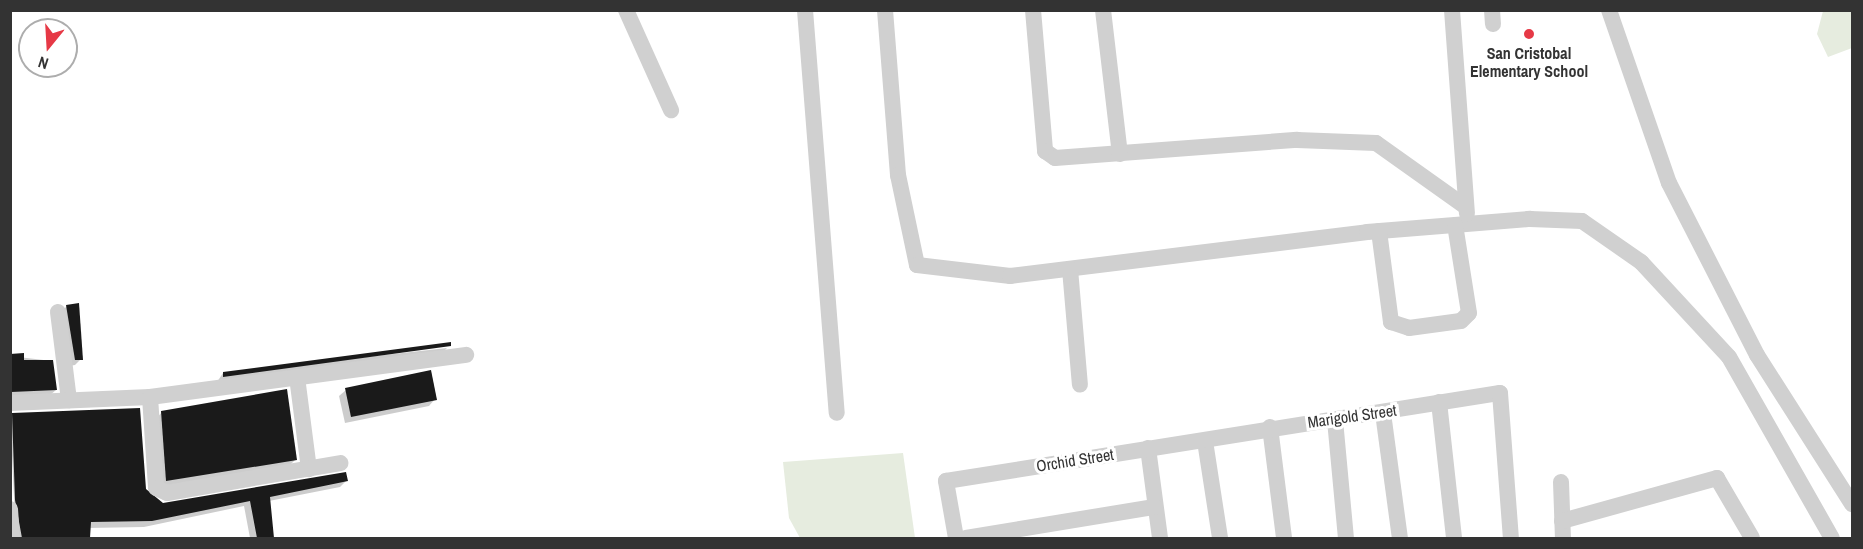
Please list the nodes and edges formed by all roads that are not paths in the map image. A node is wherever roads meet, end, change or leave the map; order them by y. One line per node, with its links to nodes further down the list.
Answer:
1 (626, 10): 8 (street)
2 (805, 10): 21 (street)
3 (885, 10): 12 (street)
4 (1033, 10): 9 (street)
5 (1103, 10): 9 (street)
6 (1452, 10): 10 (street)
7 (1609, 10): 30 (street)
8 (671, 110)
9 (1119, 154): 10 (street)
10 (1463, 219): 11 (street); 11 (street); 46 (street)
11 (1379, 231): 12 (street)
12 (1070, 270): 16 (street)
13 (58, 312): 18 (street)
14 (466, 355): 15 (street)
15 (297, 377): 17 (street); 28 (street)
16 (1080, 385)
17 (150, 397): 18 (street); 28 (street)
18 (69, 400): 20 (street)
19 (1439, 402): 22 (street, Marigold Street); 42 (street); 43 (street, Marigold Street)
20 (10, 403)
21 (837, 413)
22 (1383, 413): 23 (street, Marigold Street); 41 (street)
23 (1335, 420): 24 (street, Marigold Street); 40 (street)
24 (1270, 427): 25 (street, Marigold Street); 39 (street)
25 (1205, 441): 26 (street, Orchid Street); 38 (street)
26 (1148, 448): 31 (street); 35 (street, Orchid Street)
27 (340, 463): 28 (street)
28 (309, 469)
29 (1561, 482): 33 (street)
30 (1852, 504)
31 (1154, 507): 36 (street); 37 (street)
32 (10, 509): 34 (street)
33 (1562, 520): 44 (street); 45 (street)
34 (12, 538)
35 (956, 538)
36 (966, 538)
37 (1160, 538)
38 (1220, 538)
39 (1284, 538)
40 (1346, 538)
41 (1400, 538)
42 (1454, 538)
43 (1511, 538)
44 (1563, 538)
45 (1752, 538)
46 (1832, 538)

